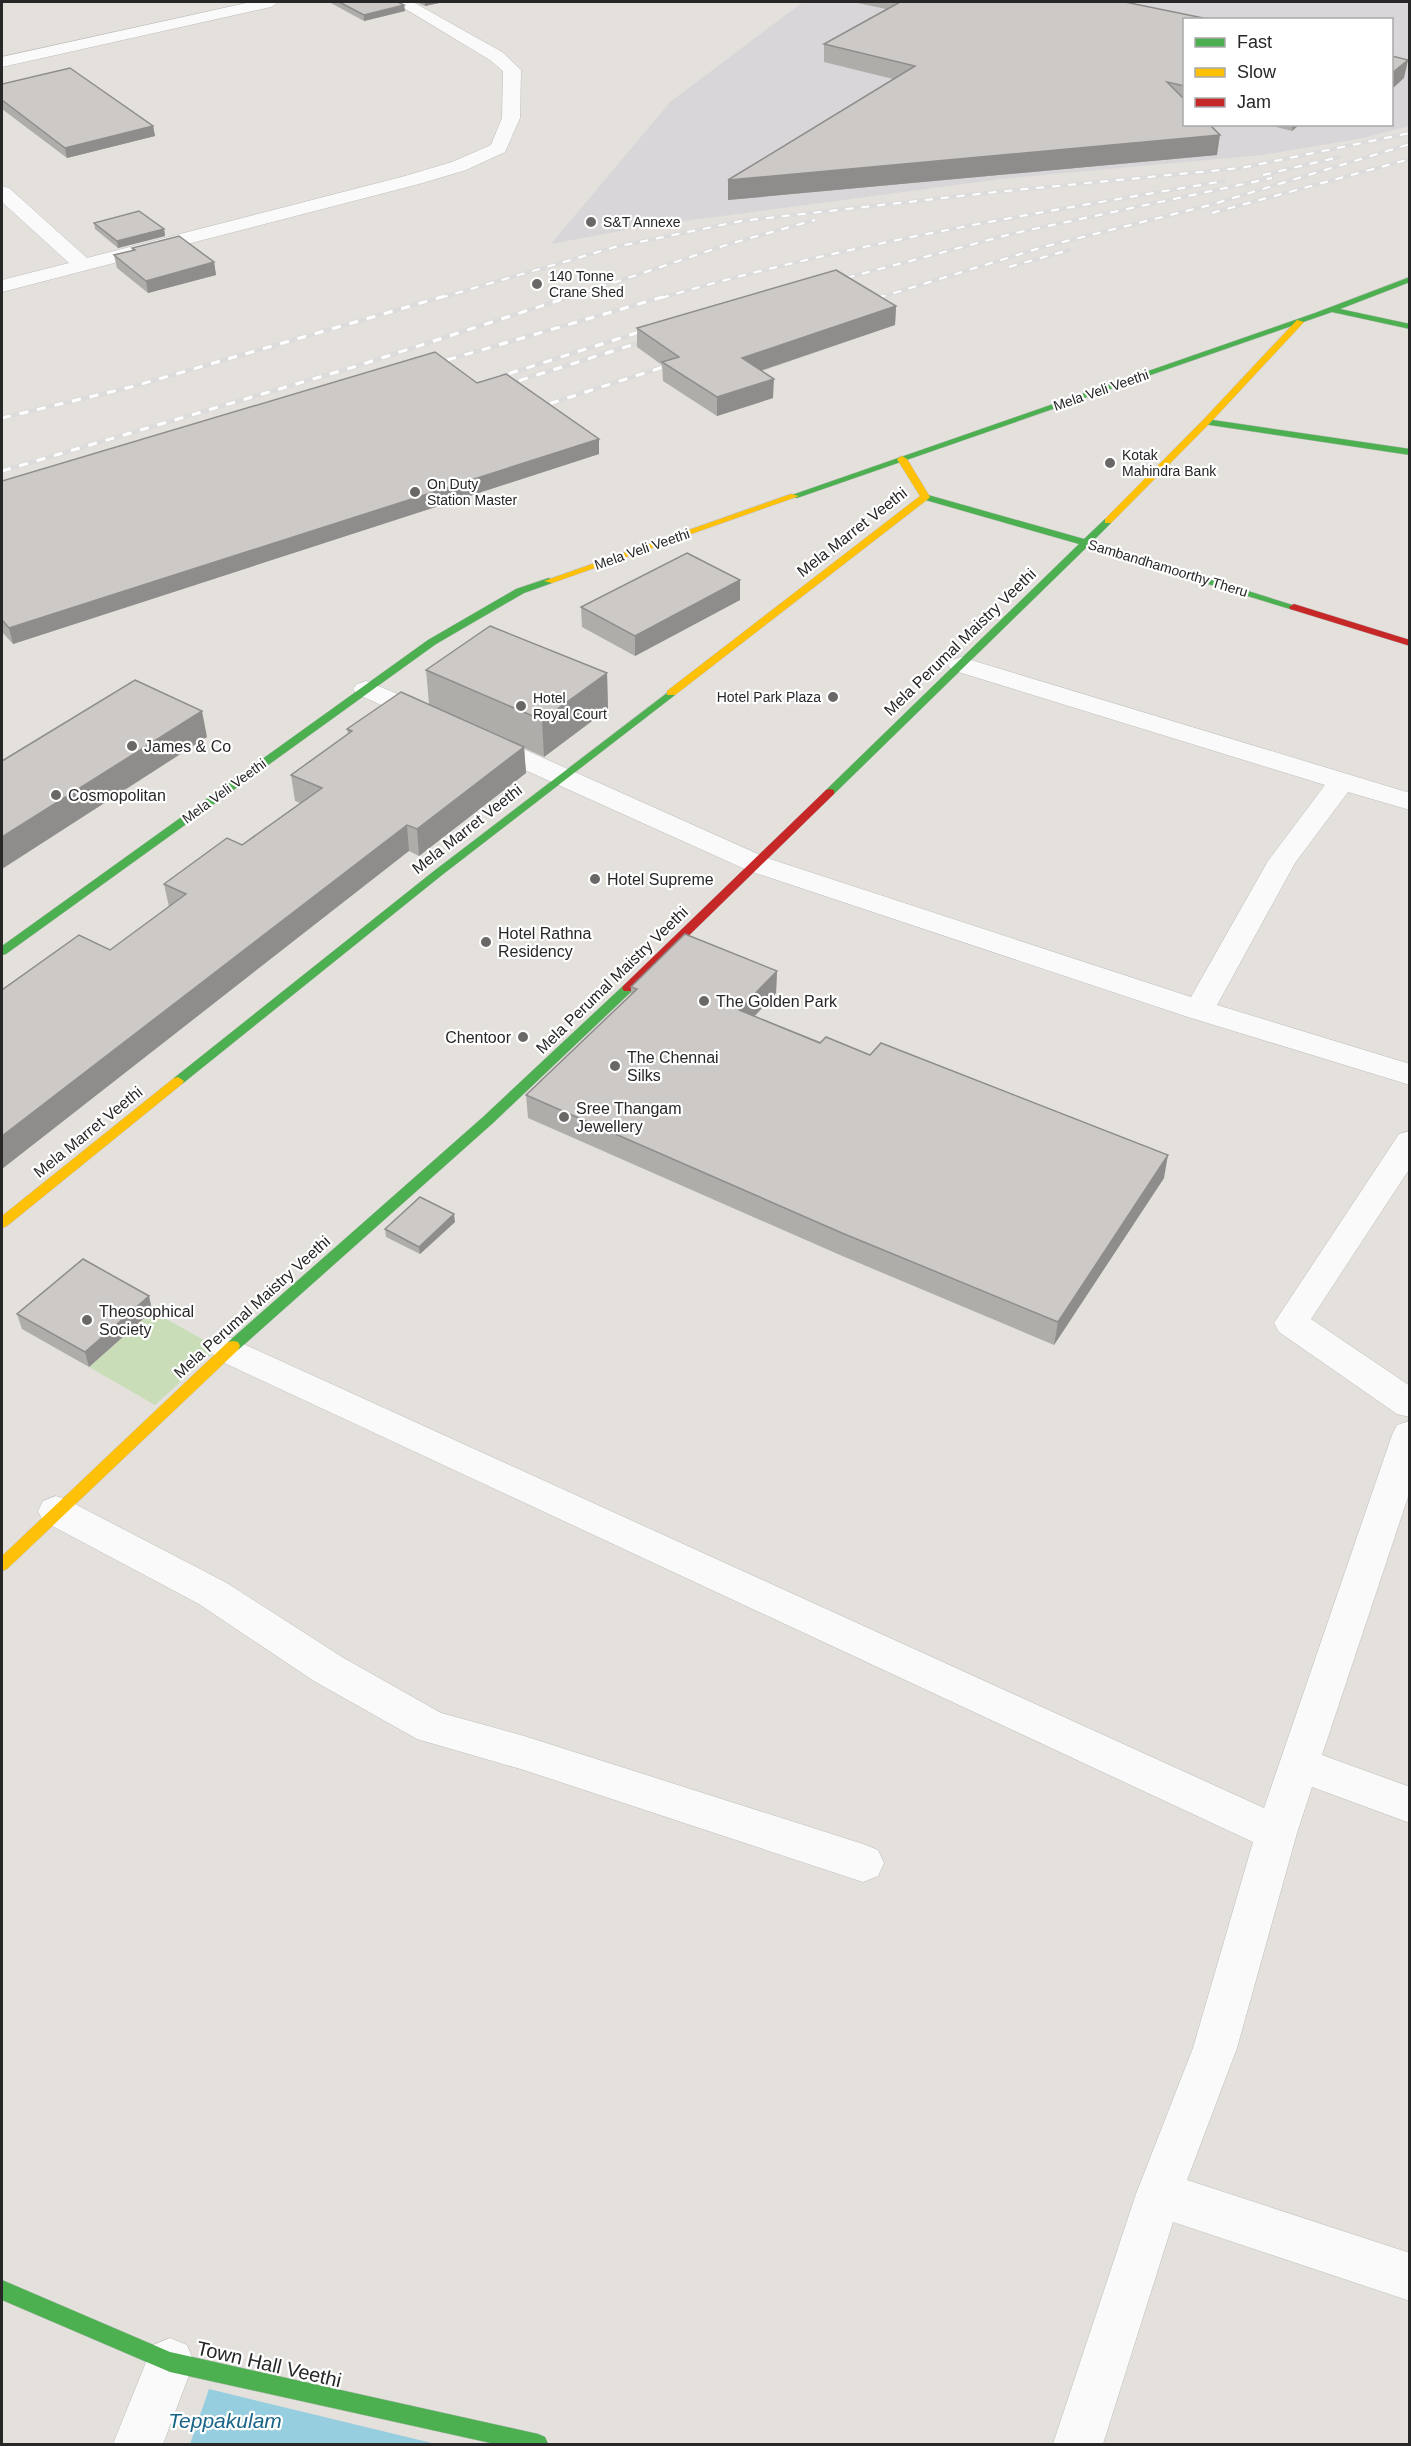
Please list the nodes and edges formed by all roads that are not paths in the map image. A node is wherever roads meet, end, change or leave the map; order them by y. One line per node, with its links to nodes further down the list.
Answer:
1 (271, 2): 3 (street)
2 (402, 2): 5 (street)
3 (2, 62)
4 (2, 192): 5 (street)
5 (83, 265): 7 (street)
6 (1410, 279): 9 (main road, Mela Veli Veethi)
7 (2, 286)
8 (1410, 291): 9 (main road, Mela Veli Veethi)
9 (1361, 300): 10 (main road, Mela Veli Veethi)
10 (1332, 310): 11 (main road, Mela Veli Veethi); 12 (main road)
11 (1300, 322): 13 (main road, Mela Perumal Maistry Veethi); 15 (main road, Mela Veli Veethi)
12 (1410, 327)
13 (1206, 422): 14 (main road); 17 (main road, Mela Perumal Maistry Veethi)
14 (1410, 452)
15 (902, 459): 16 (main road, Mela Marret Veethi); 20 (main road, Mela Veli Veethi)
16 (925, 497): 17 (main road, Sambandhamoorthy Theru); 21 (main road, Mela Marret Veethi)
17 (1086, 543): 18 (main road, Sambandhamoorthy Theru); 19 (main road, Mela Perumal Maistry Veethi)
18 (1410, 643)
19 (961, 665): 22 (street); 24 (main road, Mela Perumal Maistry Veethi)
20 (366, 689): 21 (street); 25 (main road, Mela Veli Veethi)
21 (562, 776): 24 (street); 29 (main road, Mela Marret Veethi)
22 (1342, 781): 23 (street); 26 (street)
23 (1410, 802)
24 (757, 864): 26 (street); 30 (main road, Mela Perumal Maistry Veethi)
25 (2, 951)
26 (1199, 1010): 27 (street)
27 (1410, 1075)
28 (1410, 1142): 31 (street)
29 (2, 1223)
30 (228, 1350): 33 (main road, Mela Perumal Maistry Veethi); 37 (street)
31 (1410, 1404)
32 (1410, 1435): 35 (street)
33 (56, 1511): 34 (main road, Mela Perumal Maistry Veethi); 38 (street)
34 (2, 1564)
35 (1299, 1764): 36 (street); 37 (street)
36 (1410, 1805)
37 (1276, 1833): 39 (street)
38 (863, 1863)
39 (1159, 2194): 40 (street); 45 (street)
40 (1410, 2277)
41 (2, 2290): 42 (main road, Town Hall Veethi)
42 (170, 2362): 43 (street); 44 (main road, Town Hall Veethi)
43 (138, 2445)
44 (538, 2445)
45 (1078, 2445)

